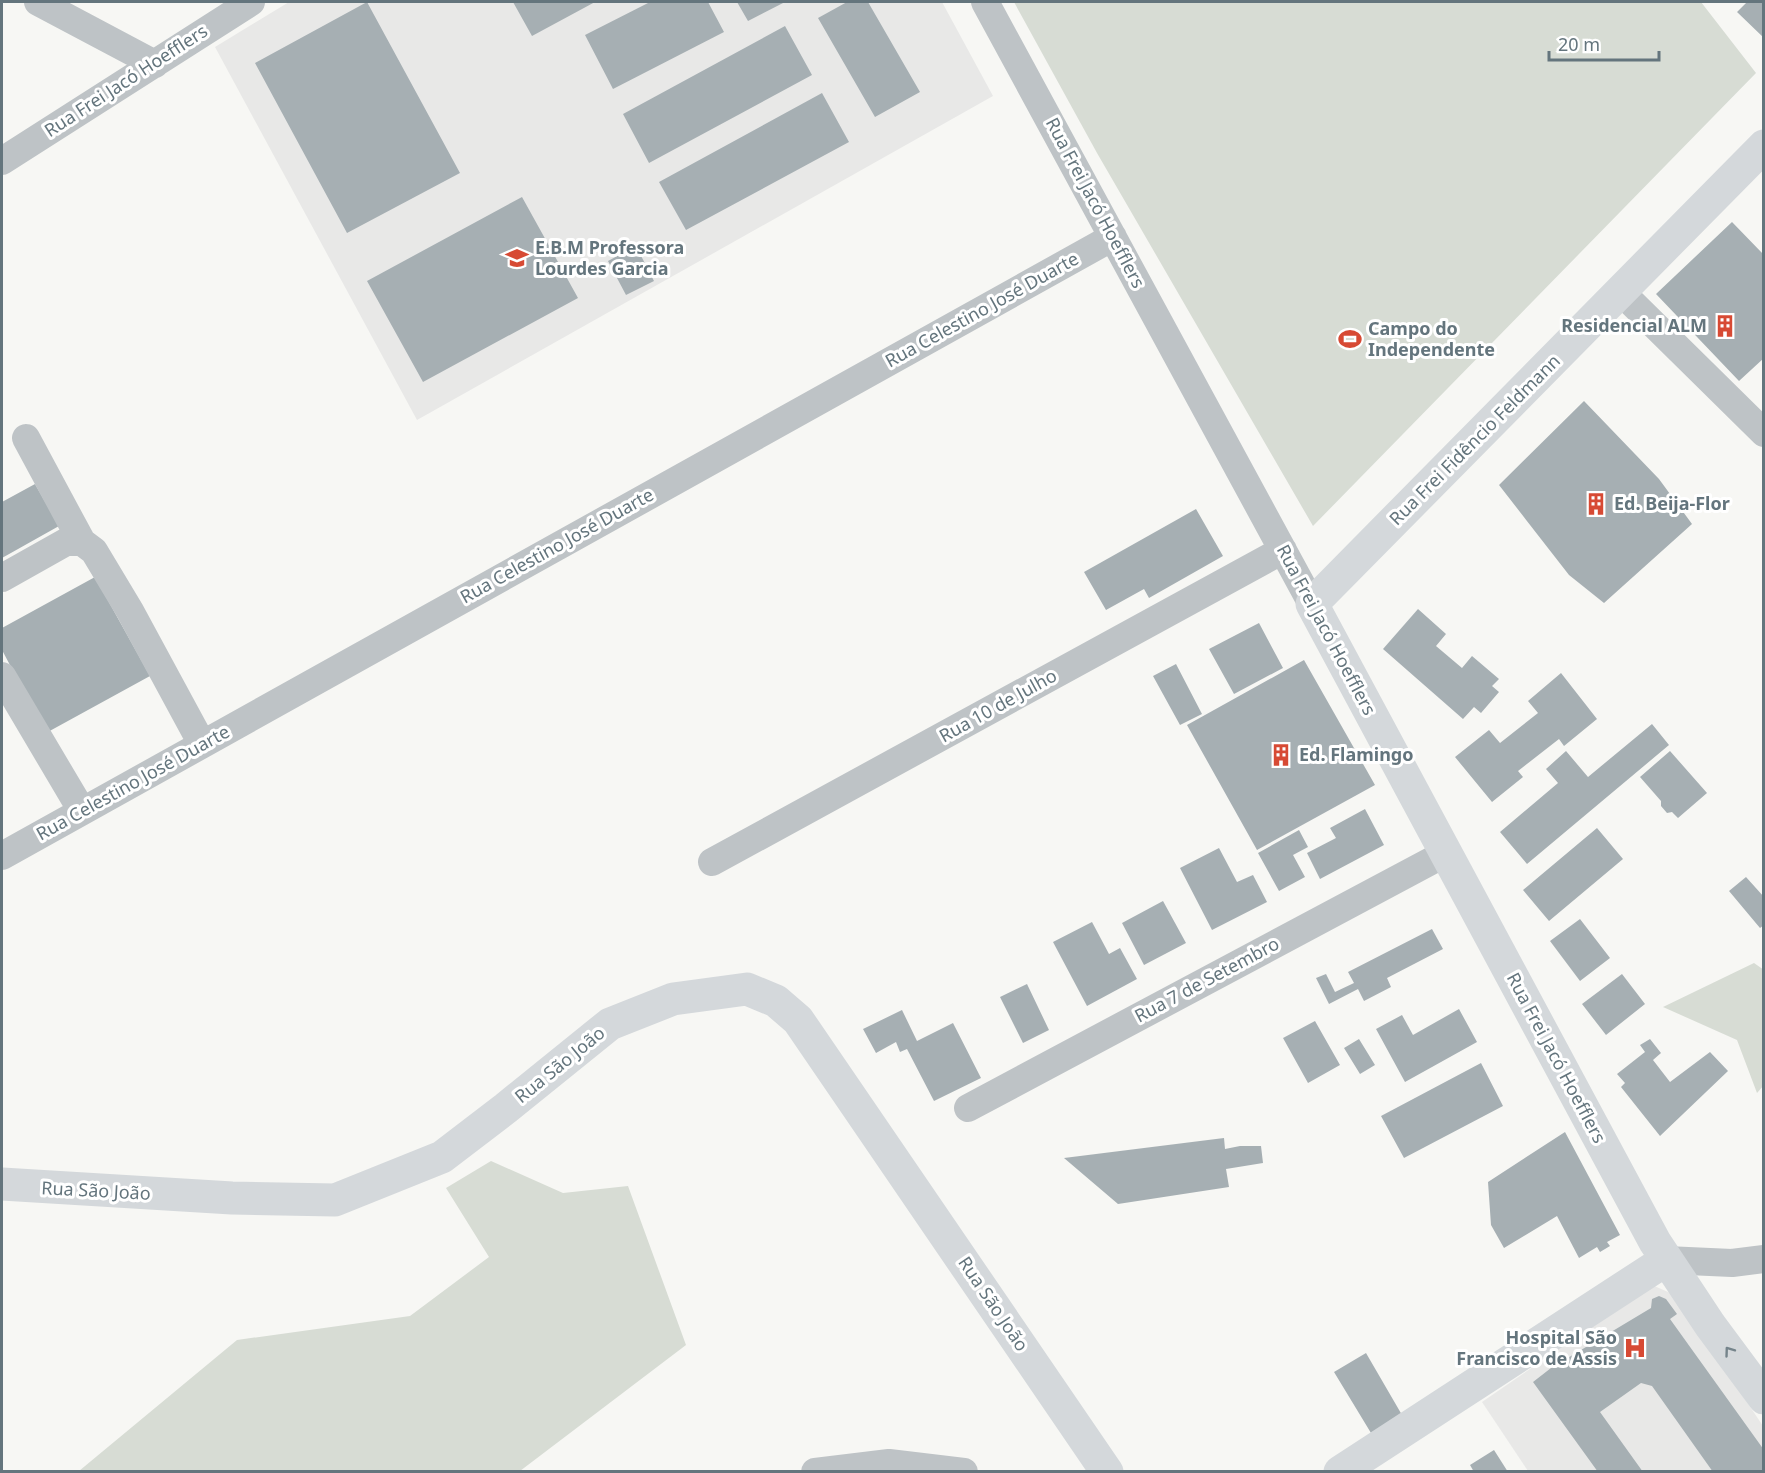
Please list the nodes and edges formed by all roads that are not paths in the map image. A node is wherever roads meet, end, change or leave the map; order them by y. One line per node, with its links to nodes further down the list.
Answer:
1 (38, 2): 4 (street)
2 (251, 2): 4 (street, Rua Frei Jacó Hoefflers)
3 (985, 2): 7 (street, Rua Frei Jacó Hoefflers)
4 (154, 64): 6 (street, Rua Frei Jacó Hoefflers)
5 (1764, 146): 8 (street, Rua Frei Fidêncio Feldmann)
6 (2, 161)
7 (1113, 237): 12 (street, Rua Frei Jacó Hoefflers); 16 (street, Rua Celestino José Duarte)
8 (1621, 292): 9 (street); 14 (street, Rua Frei Fidêncio Feldmann)
9 (1764, 433)
10 (26, 438): 11 (street)
11 (82, 542): 13 (street); 16 (street)
12 (1283, 550): 14 (street, Rua Frei Jacó Hoefflers); 20 (street, Rua 10 de Julho)
13 (2, 578)
14 (1312, 604): 18 (street, Rua Frei Jacó Hoefflers)
15 (2, 676): 17 (street)
16 (202, 744): 17 (street, Rua Celestino José Duarte)
17 (82, 811): 19 (street, Rua Celestino José Duarte)
18 (1446, 853): 21 (street, Rua 7 de Setembro); 24 (street, Rua Frei Jacó Hoefflers)
19 (2, 856)
20 (712, 862)
21 (968, 1108)
22 (2, 1184): 28 (street, Rua São João)
23 (1764, 1259): 24 (street)
24 (1666, 1260): 25 (street, Rua Frei Jacó Hoefflers, one-way to 24); 29 (street)
25 (1764, 1398)
26 (815, 1472): 27 (street)
27 (964, 1472)
28 (1107, 1472)
29 (1340, 1472)

